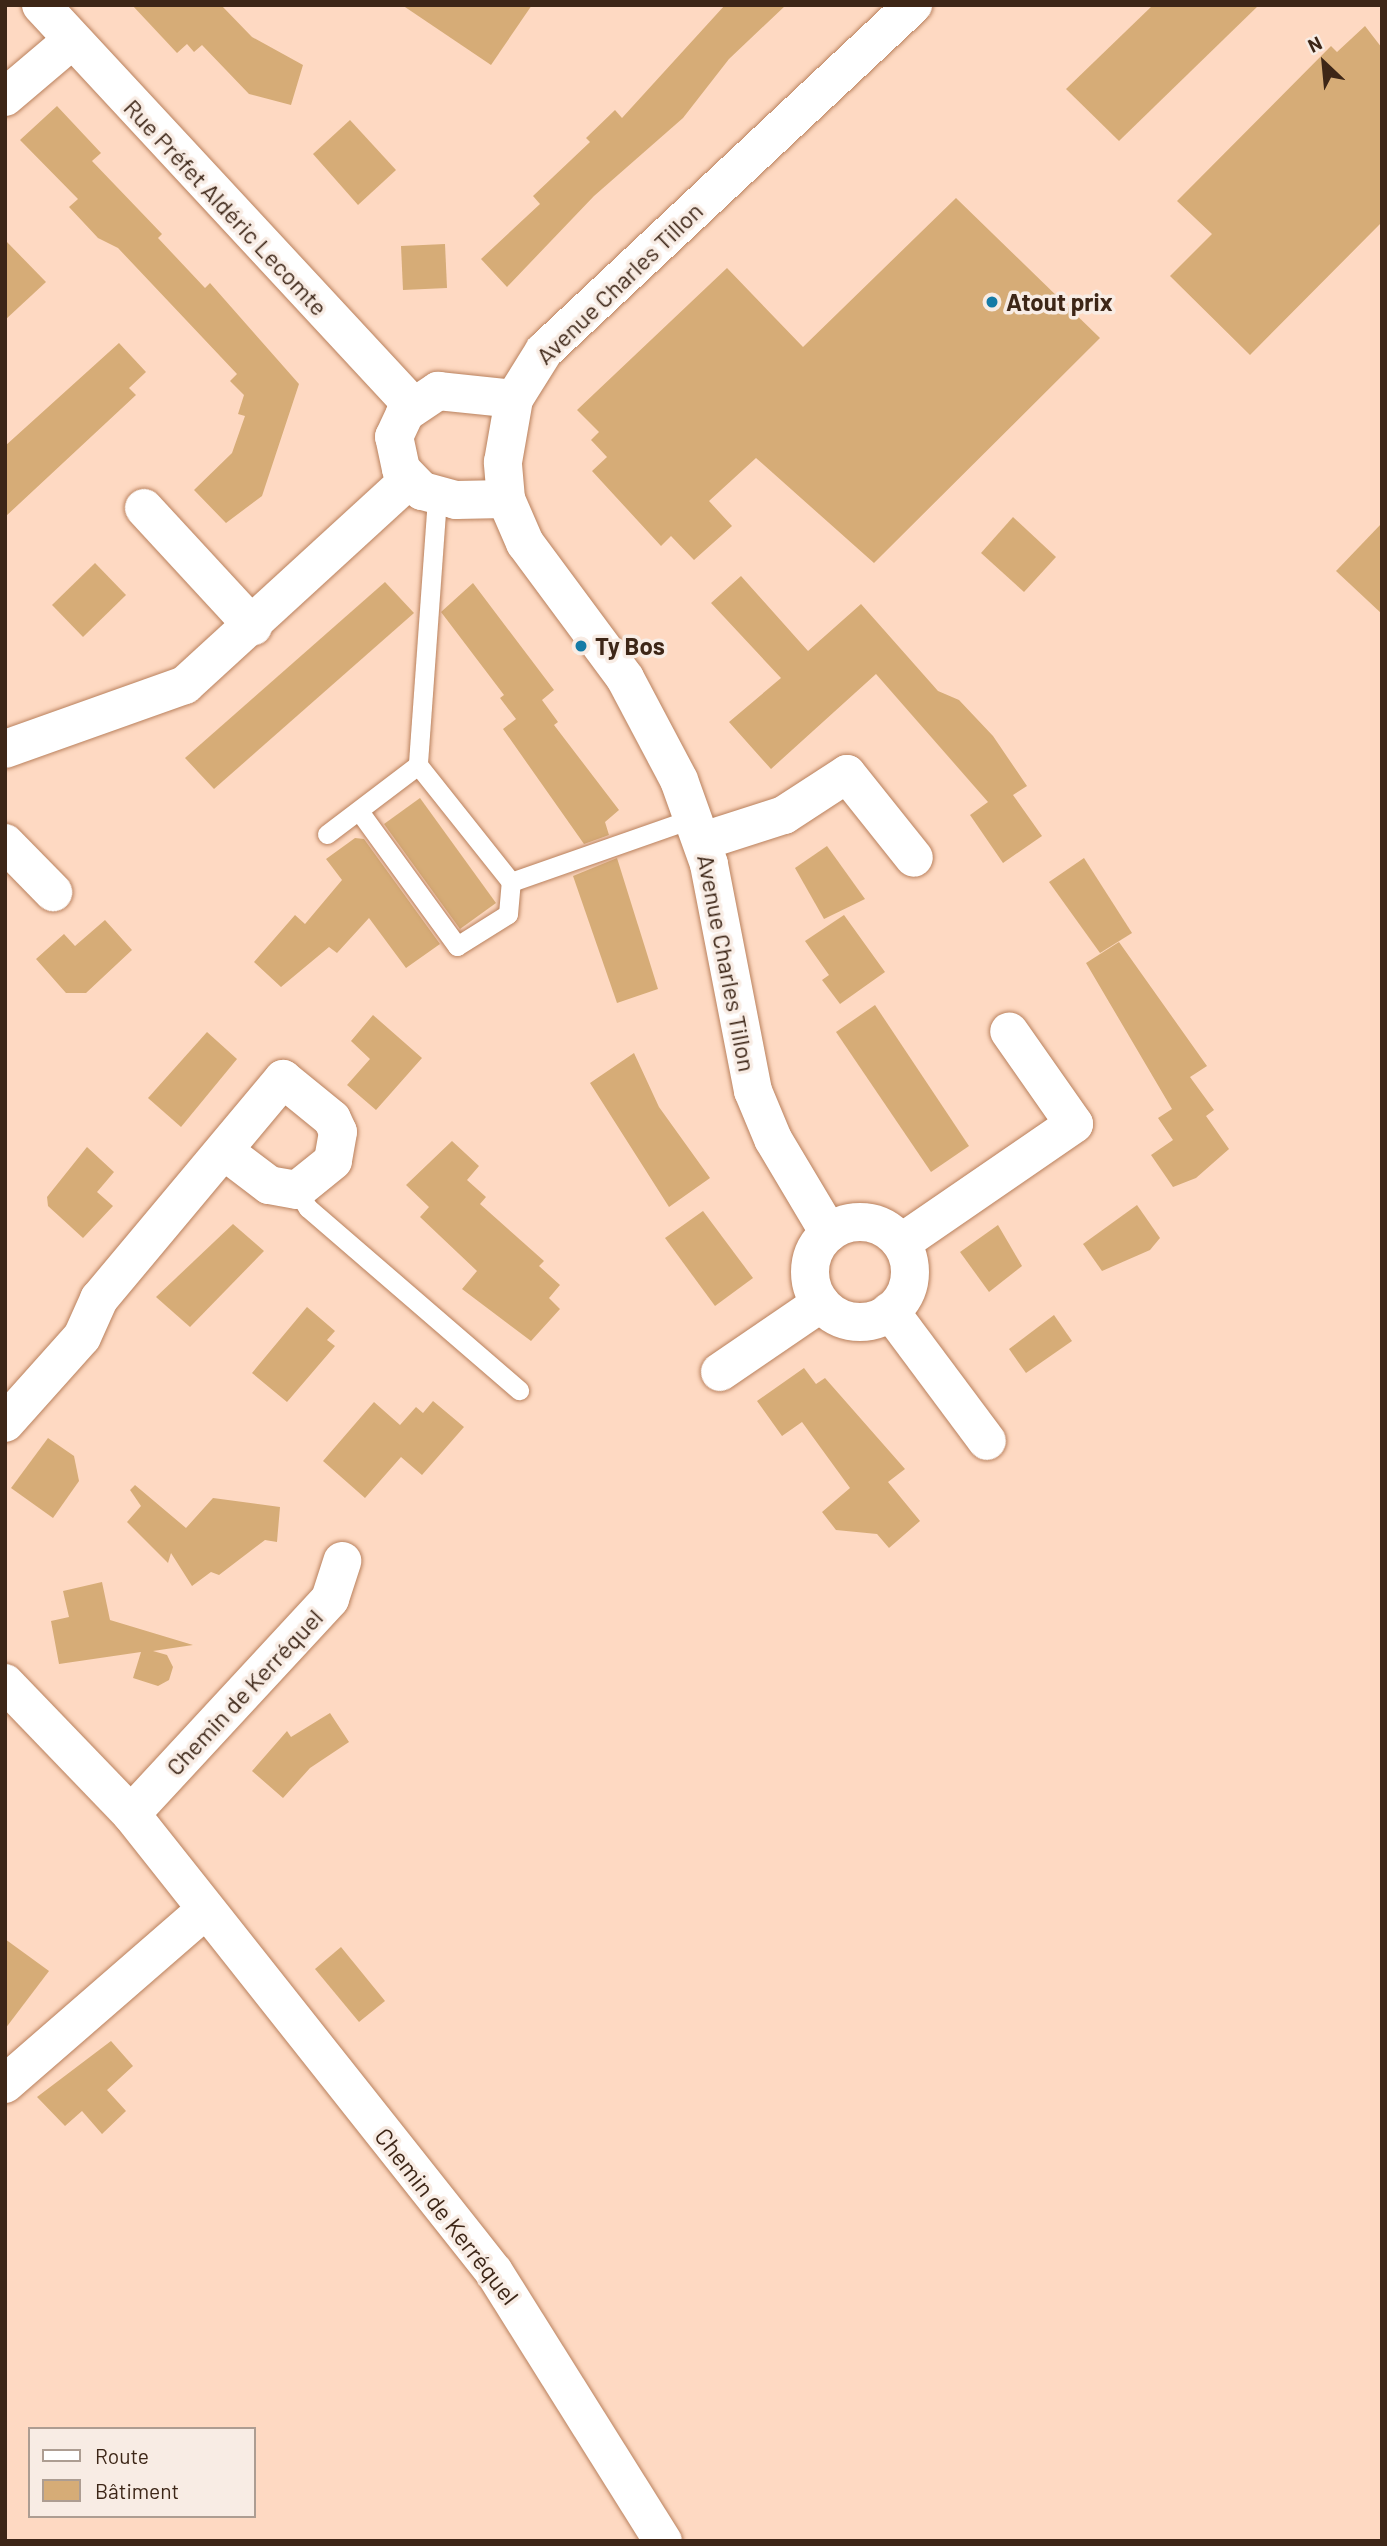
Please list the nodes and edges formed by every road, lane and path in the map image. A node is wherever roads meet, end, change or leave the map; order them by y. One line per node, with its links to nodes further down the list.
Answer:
1 (41, 5): 3 (street, Rue Préfet Aldéric Lecomte)
2 (912, 5): 5 (street, Avenue Charles Tillon)
3 (71, 41): 4 (street); 6 (street, Rue Préfet Aldéric Lecomte)
4 (5, 97)
5 (514, 399): 6 (street); 8 (street, Avenue Charles Tillon)
6 (413, 406): 7 (street)
7 (423, 489): 8 (street); 10 (street); 12 (lane)
8 (506, 499): 14 (street, Avenue Charles Tillon)
9 (144, 508): 10 (street)
10 (253, 626): 11 (street)
11 (5, 749)
12 (418, 765): 13 (lane); 18 (lane)
13 (359, 811): 15 (lane); 18 (lane)
14 (699, 829): 17 (street, Avenue Charles Tillon); 18 (lane); 23 (street, Avenue Charles Tillon)
15 (327, 834)
16 (5, 843): 19 (street)
17 (914, 858)
18 (511, 882)
19 (53, 892)
20 (1009, 1031): 24 (street)
21 (224, 1151): 22 (street); 22 (street); 29 (street)
22 (297, 1189): 28 (lane)
23 (829, 1233): 24 (street); 25 (street)
24 (901, 1244): 26 (street)
25 (821, 1303): 26 (street); 27 (street)
26 (890, 1311): 30 (street)
27 (720, 1372)
28 (519, 1391)
29 (5, 1423)
30 (987, 1441)
31 (342, 1562): 33 (street, Chemin de Kerréquel)
32 (5, 1683): 33 (street, Chemin de Kerréquel)
33 (131, 1814): 34 (street, Chemin de Kerréquel)
34 (204, 1911): 35 (street); 36 (street, Chemin de Kerréquel)
35 (5, 2084)
36 (663, 2541)

